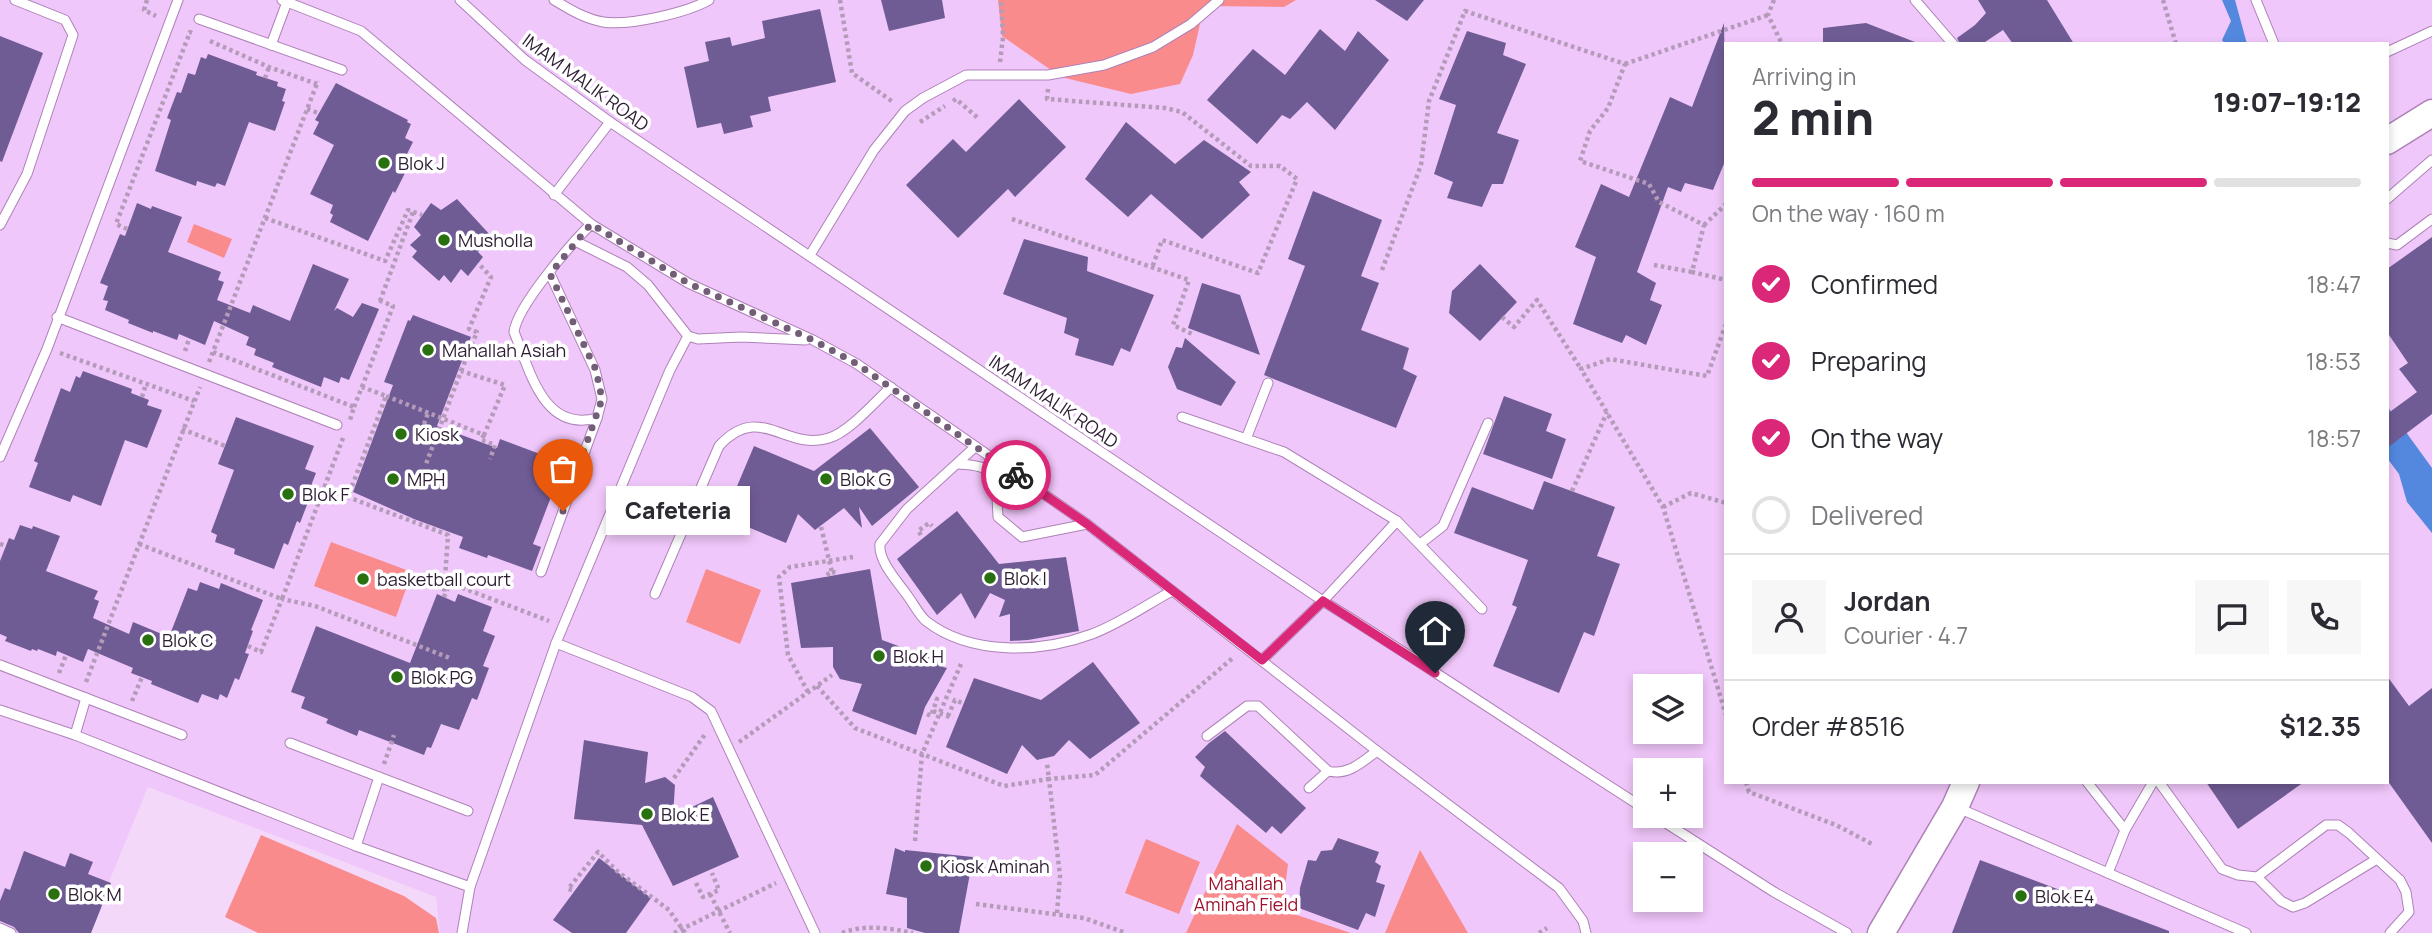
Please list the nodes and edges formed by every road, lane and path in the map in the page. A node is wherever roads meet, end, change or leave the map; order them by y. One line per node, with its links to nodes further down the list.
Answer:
1 (15, 0): 47 (lane)
2 (178, 0): 60 (lane)
3 (460, 0): 35 (lane, IMAM MALIK ROAD)
4 (554, 0): 5 (lane)
5 (709, 0)
6 (839, 0): 31 (path)
7 (1001, 0): 26 (path)
8 (1219, 0): 27 (lane)
9 (1774, 0): 14 (path)
10 (1914, 0): 18 (lane)
11 (2163, 0): 19 (path)
12 (2256, 0): 20 (lane)
13 (285, 1): 21 (lane); 38 (lane)
14 (1768, 15): 17 (path); 23 (path)
15 (199, 19): 21 (lane)
16 (2432, 31): 22 (lane)
17 (1781, 42)
18 (1951, 42)
19 (2175, 42)
20 (2273, 42)
21 (271, 45): 25 (lane)
22 (2389, 51)
23 (1625, 64): 48 (path); 56 (path)
24 (269, 67): 28 (path); 29 (path); 49 (path)
25 (342, 70)
26 (999, 75): 27 (lane); 31 (lane)
27 (1048, 75): 55 (path)
28 (265, 78)
29 (317, 84)
30 (307, 110): 32 (path)
31 (905, 111): 34 (path); 52 (lane)
32 (318, 113)
33 (2432, 113): 36 (street)
34 (979, 119)
35 (610, 122): 38 (lane); 52 (lane, IMAM MALIK ROAD)
36 (2389, 140)
37 (2432, 160): 39 (lane)
38 (554, 195): 46 (lane)
39 (2389, 195)
40 (1724, 206): 48 (path)
41 (413, 212): 42 (path); 43 (path); 72 (path)
42 (422, 215)
43 (265, 218)
44 (1012, 219): 55 (path)
45 (2432, 219): 51 (lane)
46 (591, 224): 50 (lane); 65 (lane)
47 (0, 225)
48 (1704, 225): 57 (path)
49 (127, 229)
50 (575, 241): 58 (lane); 64 (lane)
51 (2389, 243)
52 (810, 256): 114 (lane, IMAM MALIK ROAD)
53 (478, 263): 69 (path)
54 (1654, 265): 57 (path)
55 (1152, 268): 63 (path)
56 (1382, 270)
57 (1692, 272): 59 (path)
58 (550, 274): 81 (lane); 81 (lane)
59 (1724, 280)
60 (57, 317): 86 (lane); 93 (lane)
61 (1502, 317): 68 (path)
62 (1724, 329): 68 (path)
63 (1194, 335)
64 (688, 336): 65 (lane); 116 (lane)
65 (813, 340): 73 (lane)
66 (55, 351): 71 (path)
67 (214, 352): 77 (path)
68 (1581, 369): 78 (path)
69 (461, 371): 82 (path); 89 (path)
70 (1268, 383): 90 (lane)
71 (146, 384): 75 (path); 76 (path)
72 (362, 387): 74 (path); 77 (path)
73 (891, 387): 92 (lane); 112 (lane)
74 (386, 396): 79 (path); 116 (path)
75 (142, 397)
76 (194, 401)
77 (354, 407): 83 (path)
78 (1607, 412): 97 (path); 99 (path)
79 (428, 413): 82 (path); 85 (path)
80 (1182, 417): 90 (lane)
81 (597, 418): 109 (lane)
82 (444, 419): 89 (path); 95 (path)
83 (349, 420)
84 (1488, 422): 106 (lane)
85 (424, 424)
86 (337, 425)
87 (182, 429): 91 (path)
88 (345, 433): 113 (path)
89 (484, 435): 94 (path)
90 (1246, 439): 100 (lane)
91 (225, 446)
92 (975, 447): 96 (lane); 101 (lane)
93 (0, 457)
94 (490, 459)
95 (426, 464)
96 (958, 464): 101 (lane); 111 (lane)
97 (1572, 491)
98 (1724, 502): 99 (path)
99 (1663, 507): 136 (path)
100 (1397, 521): 106 (lane); 114 (lane)
101 (1087, 524): 111 (lane)
102 (932, 526): 104 (path)
103 (821, 527): 108 (path)
104 (921, 534)
105 (139, 544): 113 (path)
106 (1420, 544): 115 (lane)
107 (853, 557): 108 (path)
108 (829, 561): 110 (path); 131 (path)
109 (541, 572)
110 (825, 576)
111 (1172, 591): 119 (lane)
112 (655, 594)
113 (282, 599): 118 (path); 121 (path)
114 (1323, 601): 122 (lane); 161 (lane, IMAM MALIK ROAD)
115 (1482, 609)
116 (563, 626): 117 (lane)
117 (556, 643): 141 (lane); 175 (lane)
118 (248, 646)
119 (1247, 647): 122 (lane); 154 (path)
120 (66, 655): 125 (path)
121 (450, 658)
122 (1262, 660): 148 (lane)
123 (961, 664): 139 (path)
124 (0, 665): 134 (lane)
125 (58, 674)
126 (832, 675): 129 (path)
127 (142, 677): 132 (path)
128 (86, 684): 130 (path)
129 (817, 686): 131 (path); 149 (path)
130 (97, 688)
131 (808, 692): 145 (path)
132 (120, 696)
133 (932, 697): 138 (path)
134 (86, 698): 142 (lane); 143 (lane)
135 (962, 703): 139 (path)
136 (1724, 708)
137 (0, 709): 142 (lane)
138 (933, 711): 139 (path); 140 (path)
139 (940, 713): 149 (path)
140 (927, 714)
141 (715, 720): 153 (path); 172 (lane)
142 (75, 735): 168 (lane)
143 (182, 735)
144 (394, 735): 152 (path)
145 (731, 735)
146 (1207, 736): 151 (lane)
147 (290, 743): 152 (lane)
148 (1377, 751): 151 (lane); 193 (lane)
149 (922, 754): 154 (path); 166 (path)
150 (1047, 763): 154 (path)
151 (1328, 771): 160 (lane)
152 (379, 777): 163 (lane); 168 (lane)
153 (674, 778)
154 (1049, 779): 180 (path)
155 (1747, 784): 167 (path)
156 (1965, 784): 162 (street)
157 (2089, 784): 165 (lane)
158 (2152, 784): 165 (lane)
159 (2160, 784): 173 (lane)
160 (1309, 788)
161 (1633, 801)
162 (1955, 807): 171 (lane); 195 (street)
163 (468, 811)
164 (1674, 828): 194 (lane)
165 (2125, 830): 171 (lane)
166 (915, 841)
167 (1874, 845)
168 (356, 846): 175 (lane)
169 (2377, 859): 173 (lane); 173 (lane); 197 (lane)
170 (712, 873): 177 (path)
171 (2108, 873): 196 (lane)
172 (789, 877): 179 (path); 188 (lane)
173 (2256, 877)
174 (696, 883): 177 (path)
175 (470, 887): 185 (lane)
176 (572, 891): 183 (path)
177 (710, 894): 179 (path)
178 (976, 904): 191 (path)
179 (719, 911): 183 (path); 187 (path)
180 (1057, 914)
181 (0, 928): 184 (lane)
182 (1547, 928): 192 (path)
183 (684, 931): 186 (path)
184 (11, 933)
185 (462, 933)
186 (674, 933)
187 (730, 933)
188 (815, 933)
189 (842, 933): 190 (path)
190 (913, 933)
191 (1126, 933)
192 (1539, 933)
193 (1586, 933)
194 (1847, 933)
195 (1881, 933)
196 (2246, 933)
197 (2390, 933)

